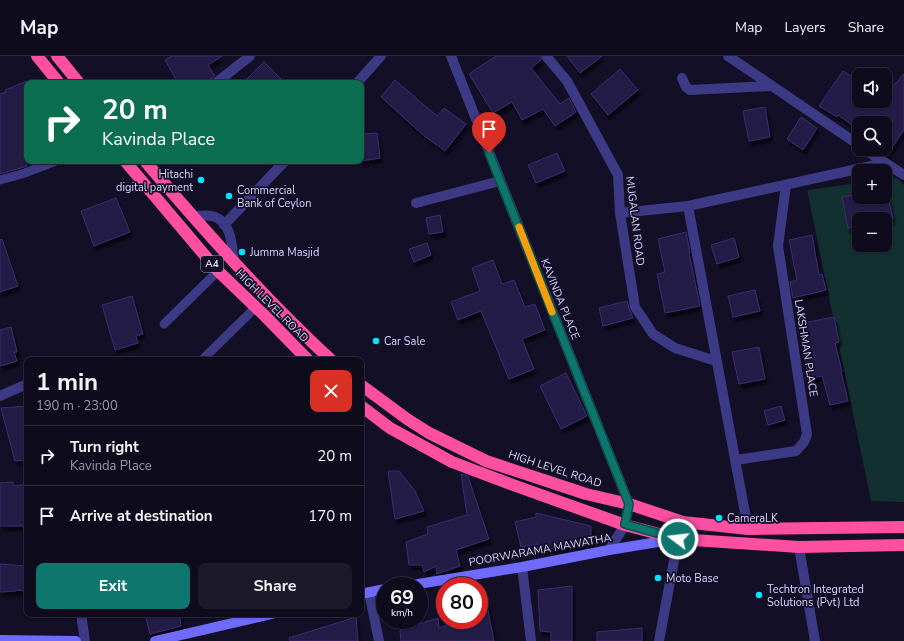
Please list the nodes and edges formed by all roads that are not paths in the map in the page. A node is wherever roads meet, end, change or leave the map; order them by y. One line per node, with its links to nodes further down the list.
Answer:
1 (37, 56): 9 (highway)
2 (57, 56): 10 (highway)
3 (250, 56): 11 (street)
4 (381, 56): 12 (street)
5 (450, 56): 23 (street, KAVINDA PLACE)
6 (546, 56): 27 (street, MUGALAN ROAD)
7 (728, 56): 13 (street)
8 (682, 78): 13 (street)
9 (57, 80)
10 (77, 80)
11 (220, 80)
12 (360, 80)
13 (771, 86): 14 (street)
14 (852, 140)
15 (874, 156): 16 (street)
16 (885, 163): 21 (street); 24 (street)
17 (48, 164): 22 (lane)
18 (128, 164): 31 (highway, HIGH LEVEL ROAD / A4)
19 (148, 164): 28 (highway, HIGH LEVEL ROAD / A4)
20 (282, 164): 29 (street)
21 (904, 175)
22 (0, 180)
23 (500, 181): 25 (street); 43 (street, KAVINDA PLACE)
24 (786, 185): 26 (street); 42 (street, LAKSHMAN PLACE)
25 (416, 204)
26 (688, 206): 27 (street); 37 (street)
27 (620, 214): 37 (street, MUGALAN ROAD)
28 (193, 216): 29 (street); 30 (highway, HIGH LEVEL ROAD / A4)
29 (224, 225): 30 (street)
30 (234, 262): 36 (highway, HIGH LEVEL ROAD / A4)
31 (218, 271): 32 (highway, HIGH LEVEL ROAD / A4); 33 (lane)
32 (256, 307): 34 (lane); 35 (highway, HIGH LEVEL ROAD / A4)
33 (164, 324)
34 (205, 357)
35 (305, 357)
36 (328, 357)
37 (716, 361): 42 (street)
38 (24, 385): 40 (street)
39 (364, 387): 43 (highway, HIGH LEVEL ROAD)
40 (0, 396)
41 (364, 408): 45 (highway)
42 (736, 460): 47 (street)
43 (629, 504): 44 (highway, HIGH LEVEL ROAD); 45 (street)
44 (683, 522): 47 (highway, HIGH LEVEL ROAD); 48 (street)
45 (625, 524): 48 (highway); 51 (street)
46 (904, 527): 47 (highway, HIGH LEVEL ROAD)
47 (748, 529)
48 (678, 539): 50 (highway); 51 (main road, POORWARAMA MAWATHA); 65 (street)
49 (904, 545): 50 (highway)
50 (800, 547): 66 (street)
51 (609, 550): 52 (main road, POORWARAMA MAWATHA)
52 (522, 567): 53 (main road, POORWARAMA MAWATHA); 64 (street)
53 (428, 582)
54 (376, 591): 55 (main road)
55 (365, 593): 63 (street)
56 (82, 617): 61 (street)
57 (259, 617): 62 (main road)
58 (0, 640): 59 (main road)
59 (62, 641): 60 (main road)
60 (76, 641)
61 (85, 641)
62 (155, 641)
63 (379, 641)
64 (531, 641)
65 (659, 641)
66 (815, 641)

